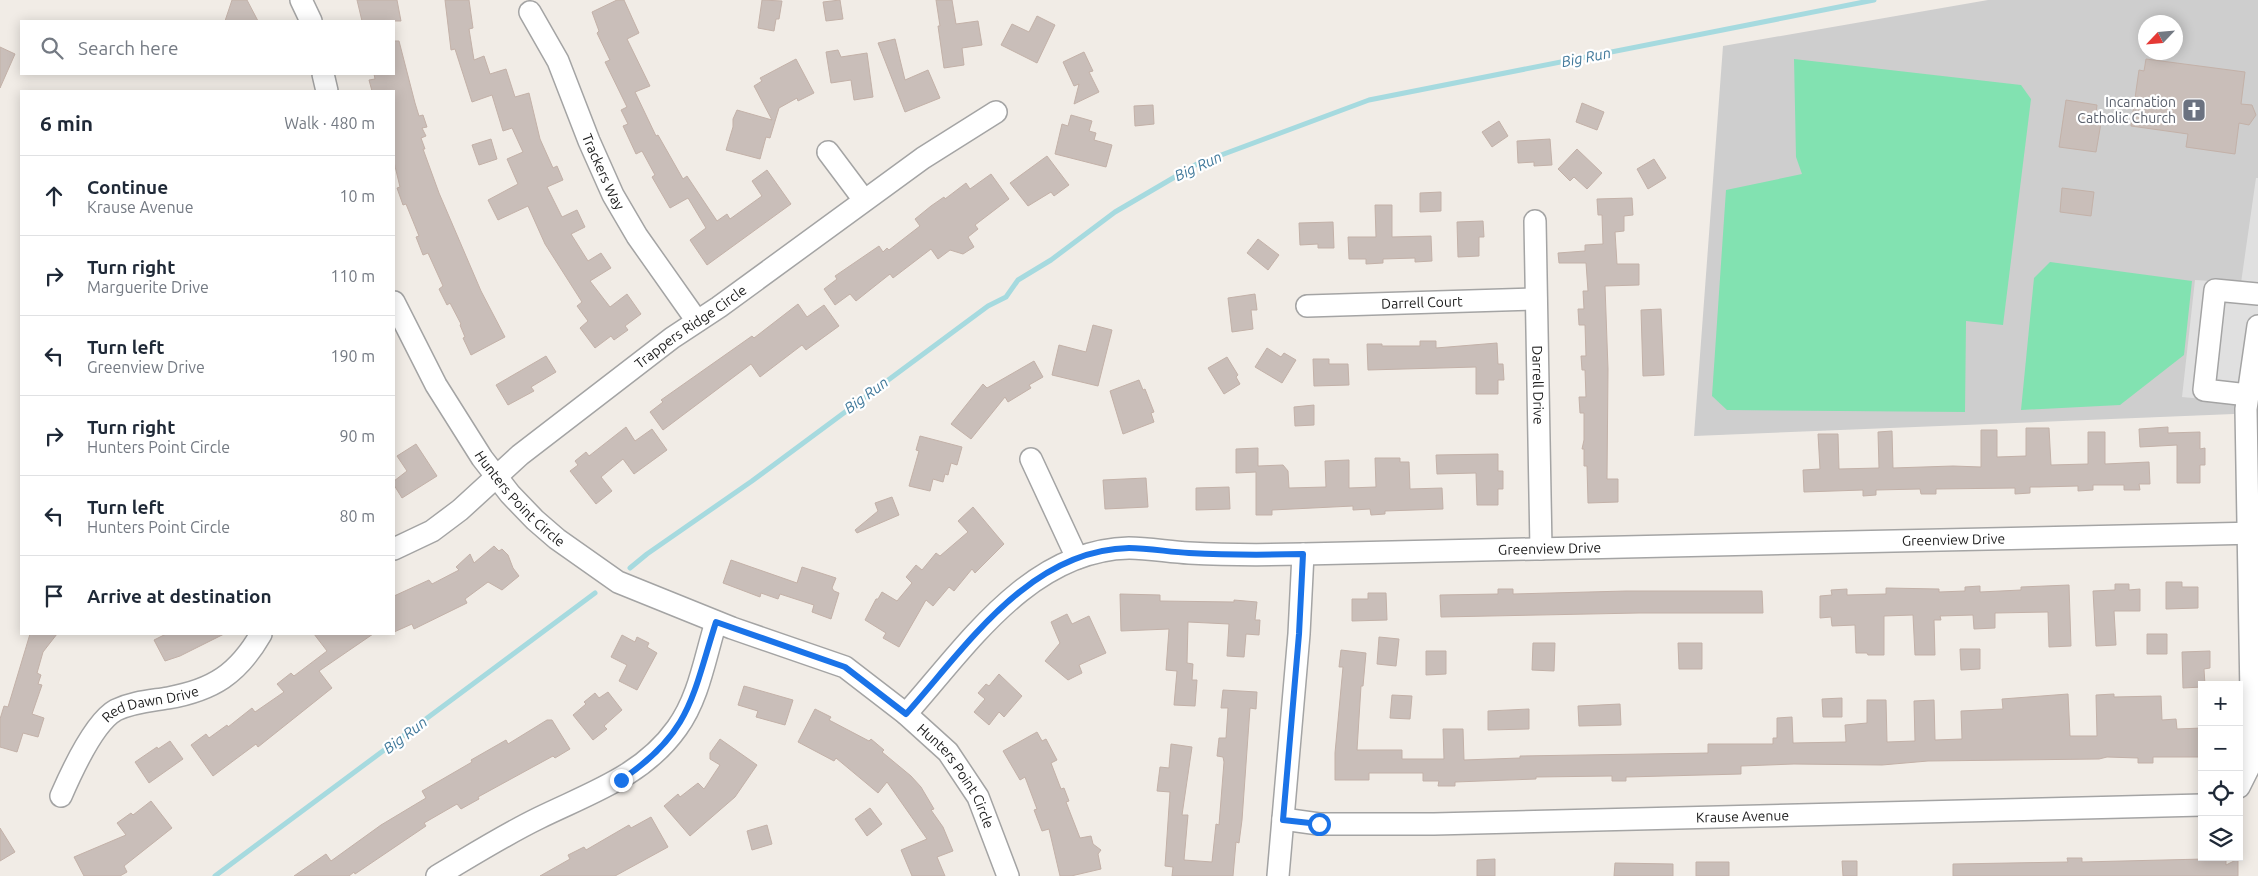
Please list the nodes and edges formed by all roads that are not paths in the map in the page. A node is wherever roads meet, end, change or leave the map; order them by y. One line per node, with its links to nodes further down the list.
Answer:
1 (301, 0): 3 (street)
2 (530, 12): 14 (street, Trackers Way)
3 (311, 20)
4 (323, 75): 5 (street)
5 (327, 90)
6 (996, 112): 8 (street, Trappers Ridge Circle)
7 (828, 152): 8 (street)
8 (864, 200): 14 (street, Trappers Ridge Circle)
9 (1535, 221): 11 (street, Darrell Drive)
10 (2258, 294): 16 (street)
11 (1536, 299): 13 (street, Darrell Court); 21 (street, Darrell Drive)
12 (395, 304): 18 (street, Hunters Point Circle)
13 (1307, 306)
14 (697, 321): 18 (street, Trappers Ridge Circle)
15 (2258, 326): 16 (street)
16 (2251, 392): 19 (street)
17 (1031, 459): 23 (street)
18 (496, 477): 20 (street, Trappers Ridge Circle); 24 (street, Hunters Point Circle)
19 (2254, 533): 21 (street, Greenview Drive); 27 (street)
20 (395, 549)
21 (1542, 549): 22 (street, Greenview Drive)
22 (1303, 554): 23 (street, Greenview Drive); 30 (street)
23 (1077, 558): 26 (street, Greenview Drive)
24 (716, 622): 26 (street, Hunters Point Circle); 31 (street)
25 (261, 635): 28 (street, Red Dawn Drive)
26 (906, 714): 32 (street, Hunters Point Circle)
27 (2243, 779)
28 (61, 796)
29 (2198, 805): 30 (street, Krause Avenue)
30 (1283, 820): 33 (street)
31 (437, 876)
32 (1008, 876)
33 (1278, 876)

